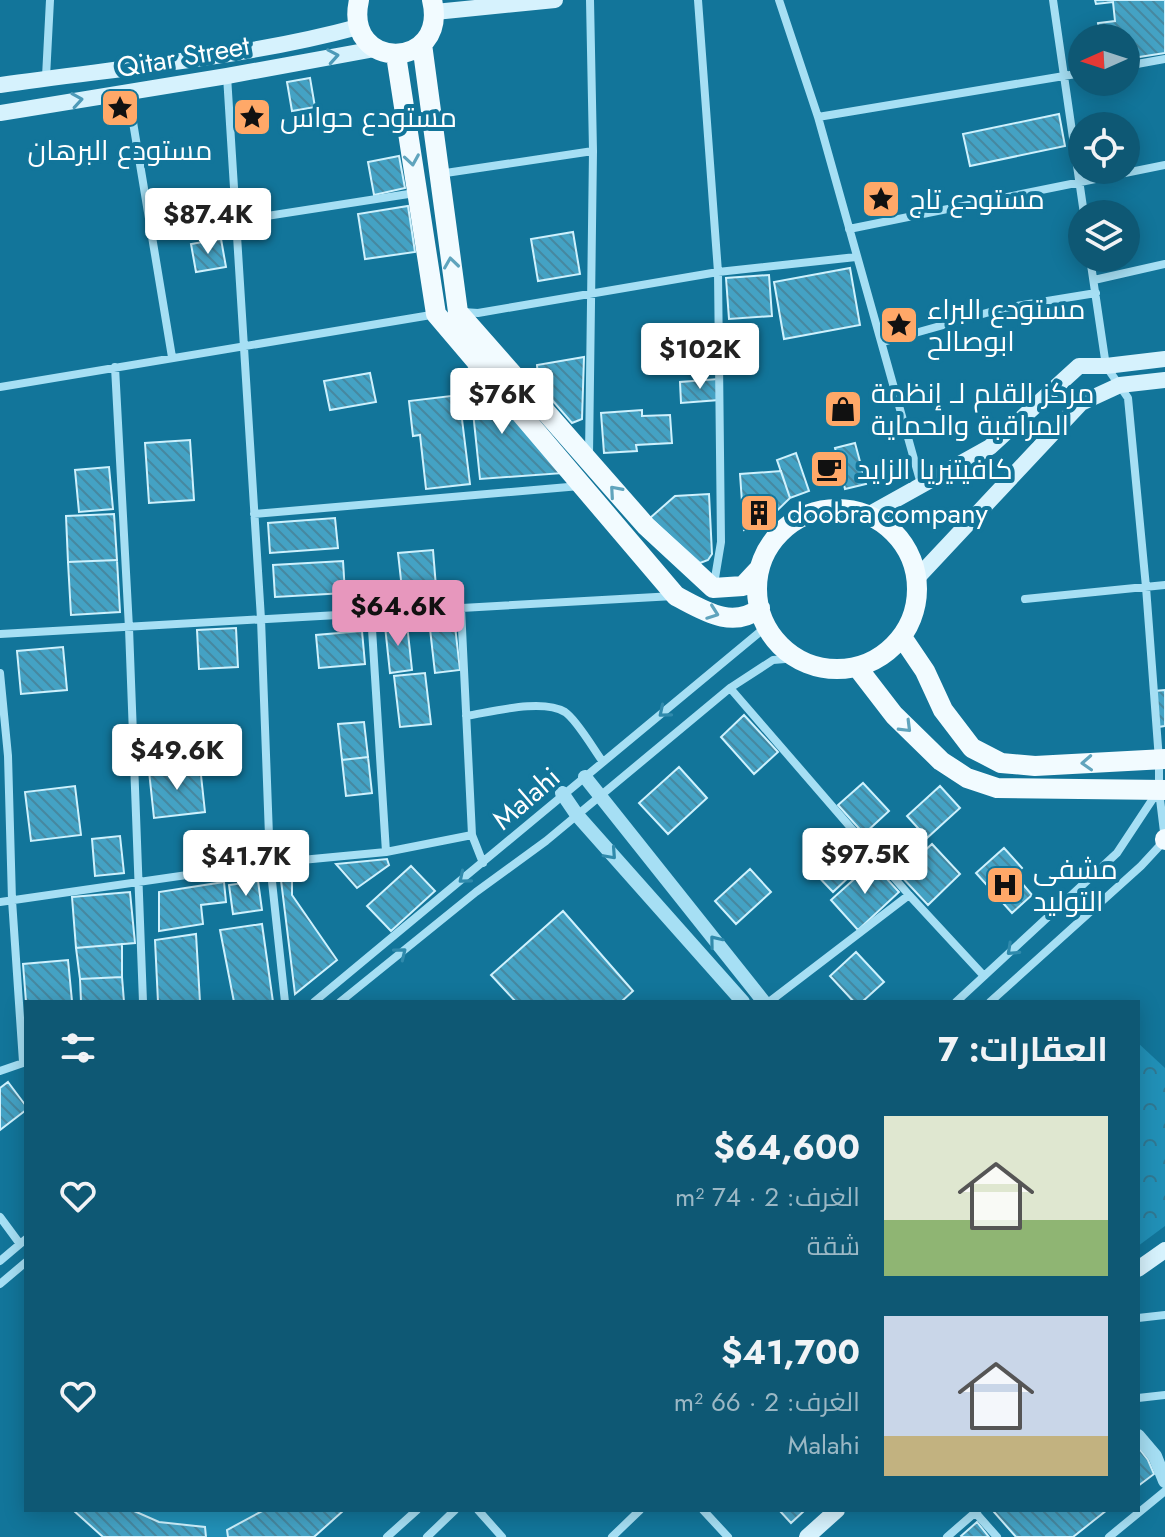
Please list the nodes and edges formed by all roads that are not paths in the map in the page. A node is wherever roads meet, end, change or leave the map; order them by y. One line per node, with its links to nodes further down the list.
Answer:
1 (50, 0): 19 (street)
2 (358, 0): 10 (main road)
3 (555, 0): 8 (main road)
4 (590, 0): 25 (street)
5 (698, 0): 36 (street)
6 (779, 0): 24 (street)
7 (1053, 0): 18 (street)
8 (531, 1): 9 (main road)
9 (434, 6): 11 (main road)
10 (358, 27): 12 (main road); 19 (main road, Qitar Street)
11 (422, 44): 13 (main road); 28 (main road)
12 (375, 49): 13 (main road); 17 (main road, Qitar Street, one-way to 12)
13 (396, 55): 30 (main road, one-way to 30)
14 (1165, 59): 15 (street)
15 (1140, 63)
16 (1068, 75): 18 (street)
17 (227, 76): 21 (main road, Qitar Street); 31 (street)
18 (1064, 76): 23 (street); 24 (street)
19 (46, 77): 20 (main road, Qitar Street)
20 (4, 84): 22 (main road)
21 (128, 92): 22 (main road, Qitar Street, one-way to 21); 33 (street)
22 (6, 112)
23 (1069, 112)
24 (818, 117): 32 (street)
25 (593, 151): 28 (street); 40 (street)
26 (1165, 165): 27 (street)
27 (1140, 170)
28 (439, 174): 41 (main road, one-way to 28)
29 (1075, 184): 32 (street)
30 (417, 193): 31 (street); 42 (main road)
31 (236, 220): 33 (street); 44 (street)
32 (849, 229): 34 (street)
33 (151, 234): 45 (street)
34 (856, 257): 36 (street); 43 (street)
35 (1165, 264): 38 (street)
36 (718, 272): 40 (street); 63 (street)
37 (1093, 272): 38 (street)
38 (1094, 280): 39 (street)
39 (1096, 293): 43 (street); 47 (street)
40 (592, 294): 41 (street); 52 (street)
41 (458, 312): 42 (street); 52 (main road)
42 (436, 314): 44 (street); 54 (main road)
43 (883, 342): 53 (street)
44 (244, 345): 45 (street); 55 (street)
45 (172, 357): 48 (street)
46 (1165, 359): 47 (main road)
47 (1106, 366): 50 (street); 53 (main road)
48 (115, 367): 51 (street); 70 (street)
49 (1165, 380): 50 (main road)
50 (1120, 385): 60 (main road); 62 (street)
51 (0, 387)
52 (592, 464): 57 (main road, one-way to 52)
53 (921, 484): 56 (main road)
54 (582, 486): 55 (street); 58 (main road)
55 (254, 514): 69 (street)
56 (868, 515): 59 (main road); 60 (main road)
57 (646, 526): 58 (main road); 63 (main road)
58 (629, 541): 64 (main road)
59 (758, 570): 63 (main road); 68 (main road)
60 (917, 578): 72 (main road)
61 (1165, 585): 62 (street)
62 (1146, 587): 65 (street); 79 (street)
63 (713, 588)
64 (676, 596): 66 (street); 68 (main road, one-way to 68)
65 (1025, 599)
66 (461, 608): 67 (street); 77 (street)
67 (371, 613): 69 (street); 88 (street)
68 (763, 617): 73 (main road); 80 (street, Malahi, one-way to 80)
69 (261, 619): 70 (street); 89 (street)
70 (129, 628): 71 (street); 91 (street)
71 (0, 634)
72 (902, 637): 74 (main road); 79 (main road, one-way to 72)
73 (797, 658): 74 (main road); 76 (street, Malahi)
74 (857, 667): 82 (main road, one-way to 82)
75 (0, 673): 78 (street)
76 (730, 688): 84 (street, Malahi); 92 (street)
77 (466, 716): 80 (street); 86 (street)
78 (4, 757): 93 (street)
79 (1162, 759): 82 (street)
80 (603, 762): 81 (street, Malahi)
81 (585, 777): 83 (street, Malahi); 84 (street)
82 (1162, 790): 87 (street); 95 (street, one-way to 95)
83 (562, 793): 85 (street); 90 (street, Malahi)
84 (599, 797): 85 (street, Malahi); 101 (street, one-way to 84)
85 (577, 815): 99 (street, Malahi, one-way to 85); 100 (street, one-way to 100)
86 (472, 835): 88 (street); 90 (street)
87 (1165, 840): 104 (street)
88 (386, 852): 89 (street)
89 (270, 863): 91 (street); 97 (street)
90 (483, 863): 98 (street, Malahi, one-way to 98)
91 (139, 883): 93 (street); 96 (street)
92 (909, 895): 95 (street); 102 (street)
93 (12, 900): 94 (street); 105 (street)
94 (0, 902)
95 (984, 976): 103 (street)
96 (143, 1000)
97 (285, 1000)
98 (316, 1000)
99 (343, 1000)
100 (741, 1000)
101 (765, 1000)
102 (770, 1000)
103 (958, 1000)
104 (992, 1000)
105 (24, 1062): 106 (street)
106 (0, 1071)
107 (0, 1217): 108 (street)
108 (23, 1242): 110 (street)
109 (1165, 1250): 112 (main road)
110 (0, 1261)
111 (24, 1264): 113 (street)
112 (1140, 1268)
113 (0, 1284)
114 (1165, 1315): 115 (street)
115 (1140, 1318)
116 (1165, 1395): 117 (street)
117 (1140, 1398)
118 (1140, 1438): 119 (street)
119 (1165, 1481)
120 (1165, 1491): 130 (street)
121 (415, 1512): 131 (street)
122 (453, 1512): 132 (street)
123 (480, 1512): 133 (street)
124 (638, 1512): 134 (street)
125 (705, 1512): 135 (street)
126 (835, 1512): 136 (main road)
127 (975, 1512): 137 (street)
128 (977, 1512): 138 (street)
129 (1139, 1512): 139 (street)
130 (1140, 1512)
131 (387, 1537)
132 (427, 1537)
133 (502, 1537)
134 (612, 1537)
135 (728, 1537)
136 (807, 1537)
137 (947, 1537)
138 (997, 1537)
139 (1109, 1537)

